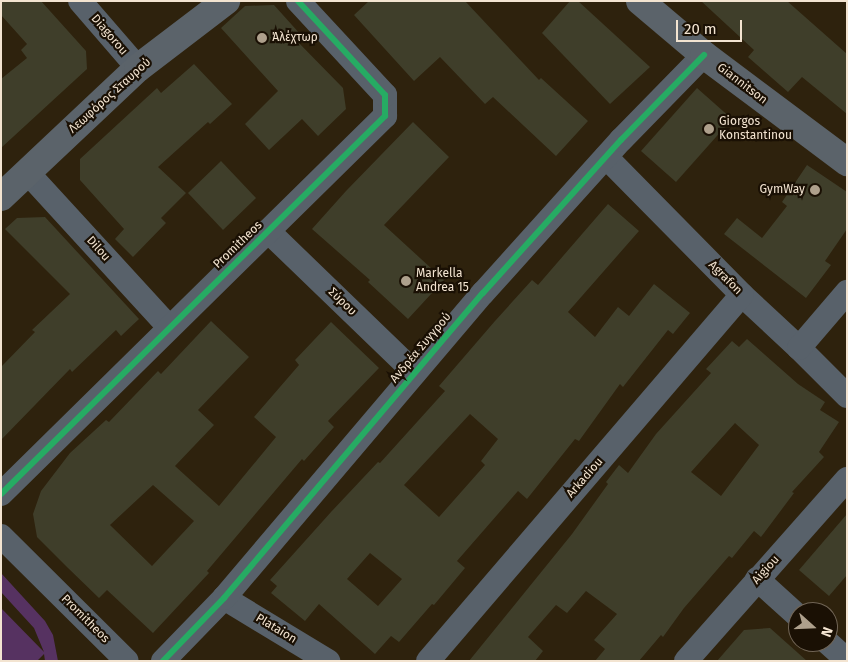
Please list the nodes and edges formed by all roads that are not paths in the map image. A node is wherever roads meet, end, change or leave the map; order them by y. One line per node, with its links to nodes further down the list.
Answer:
1 (80, 1): 6 (street, Diagorou)
2 (226, 1): 6 (main road, Λεωφόρος Σταυρού)
3 (298, 1): 11 (street, Promitheos)
4 (640, 1): 5 (main road, Giannitson)
5 (704, 55): 7 (street, Ανδρέα Συγγρού); 8 (main road, Giannitson)
6 (138, 68): 9 (main road, Λεωφόρος Σταυρού)
7 (606, 156): 13 (street, Agrafon); 16 (street, Ανδρέα Συγγρού)
8 (847, 162)
9 (27, 172): 10 (main road, Λεωφόρος Σταυρού); 14 (street, Dilou)
10 (1, 197)
11 (268, 231): 14 (street, Promitheos); 16 (street, Σύρου)
12 (847, 292): 15 (street)
13 (742, 295): 15 (street, Agrafon); 27 (street, Arkadiou)
14 (169, 327): 19 (street, Promitheos)
15 (799, 348): 17 (street, Agrafon)
16 (415, 372): 22 (street, Ανδρέα Συγγρού)
17 (847, 396)
18 (847, 479): 21 (street, Aigiou)
19 (1, 494)
20 (1, 536): 24 (street, Promitheos)
21 (758, 579): 23 (street); 28 (street, Aigiou)
22 (224, 598): 25 (street, Ανδρέα Συγγρού); 26 (street, Plataion)
23 (788, 607)
24 (127, 661)
25 (163, 661)
26 (328, 661)
27 (428, 661)
28 (686, 661)

